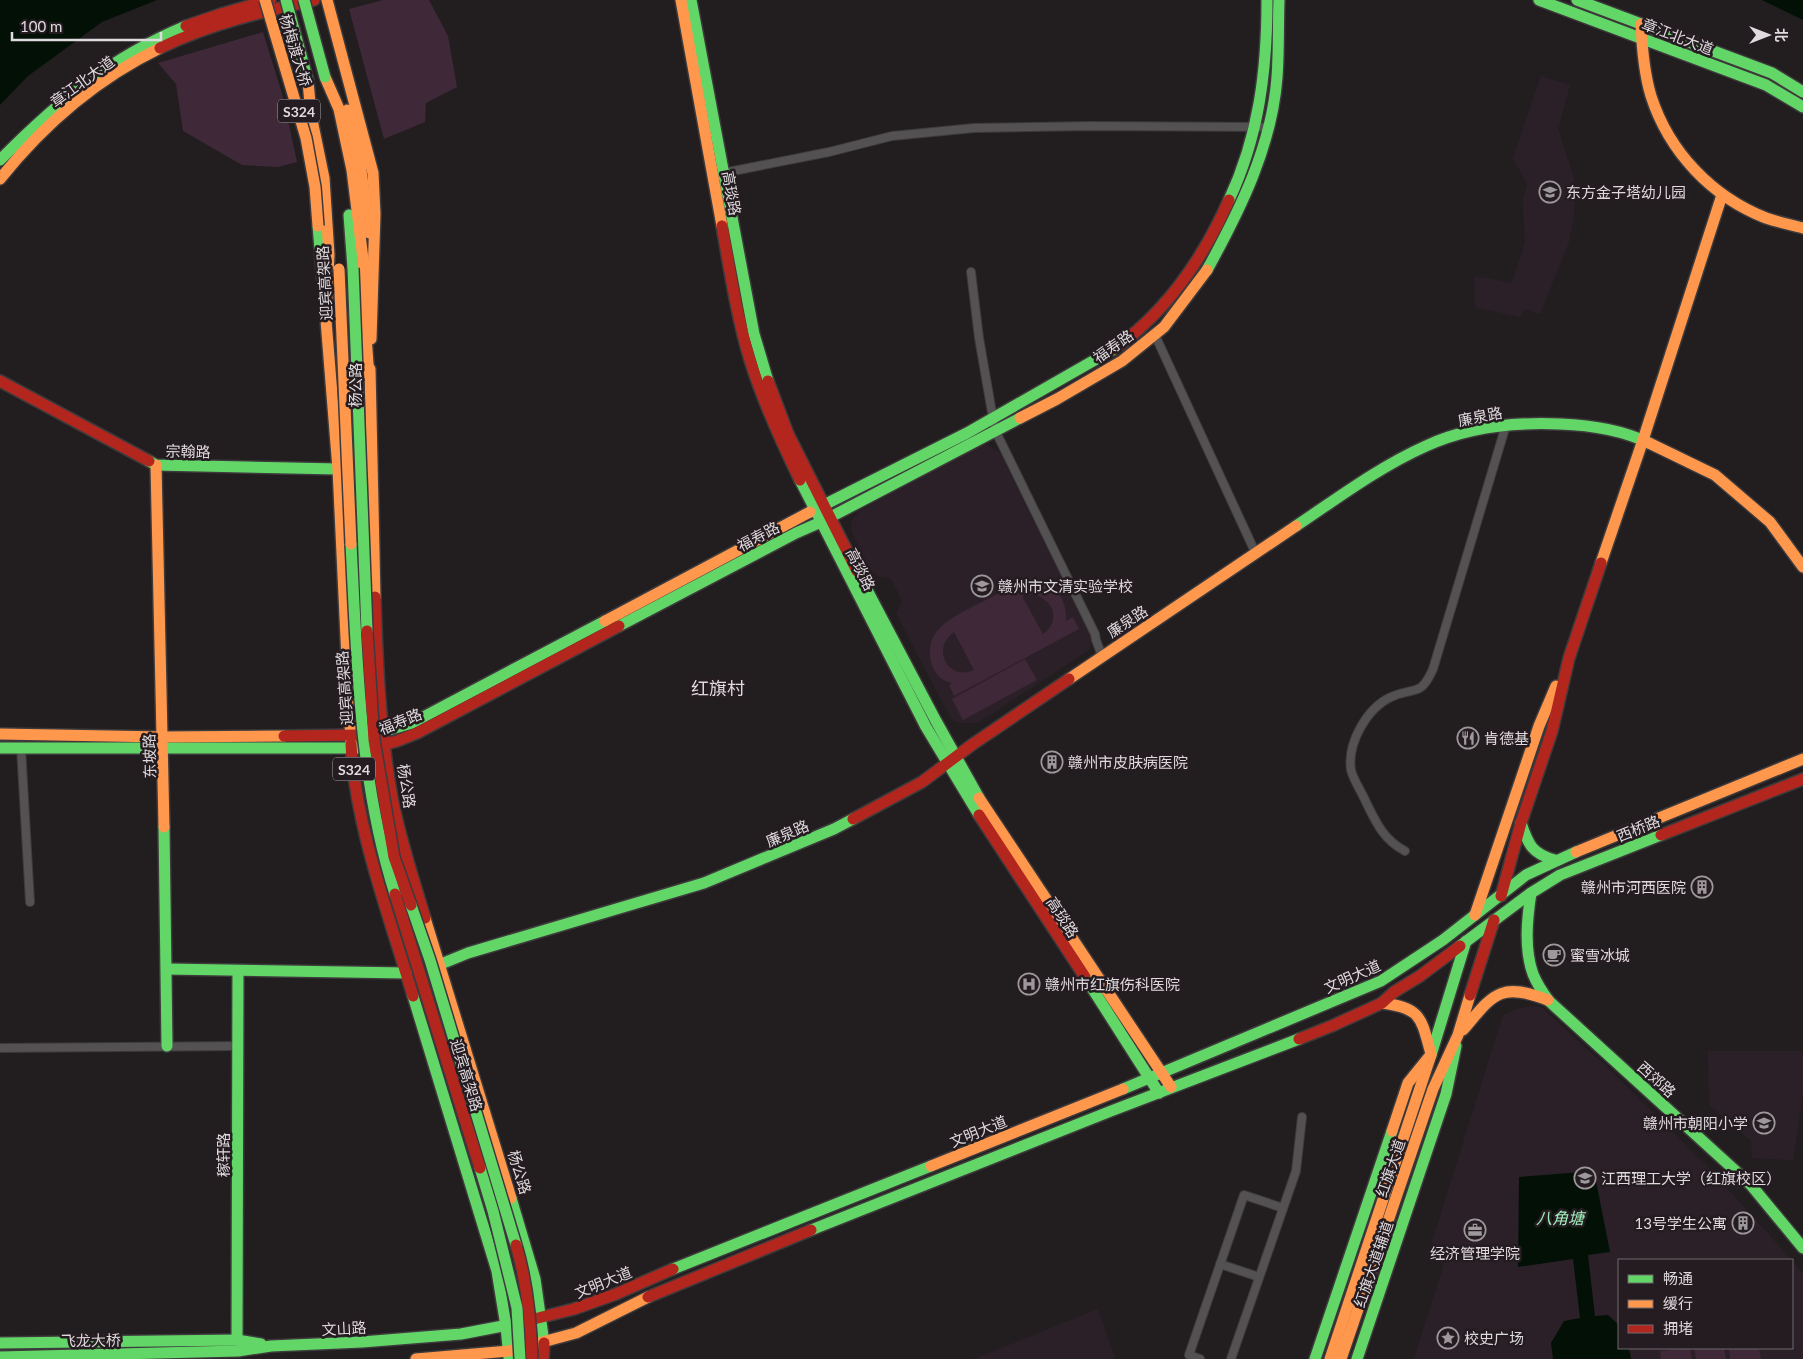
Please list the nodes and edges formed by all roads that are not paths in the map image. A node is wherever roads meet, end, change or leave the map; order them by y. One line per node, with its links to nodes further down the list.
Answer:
1 (265, 0): 26 (main road, 杨梅渡大桥 / S324, bridge)
2 (270, 0): 20 (main road, 章江北大道)
3 (286, 0): 25 (main road, bridge)
4 (304, 0): 24 (main road, bridge)
5 (314, 0): 22 (main road, 章江北大道)
6 (320, 0): 24 (main road)
7 (327, 0): 24 (main road, S324)
8 (681, 0): 38 (main road, 高琰路)
9 (691, 0): 21 (main road, 高琰路)
10 (1267, 0): 18 (main road, 福寿路)
11 (1280, 0): 19 (main road, 福寿路)
12 (1539, 0): 15 (main road, 章江北大道)
13 (1577, 0): 14 (main road, 章江北大道)
14 (1642, 24): 15 (main road); 16 (main road, 章江北大道)
15 (1641, 39): 17 (main road, 章江北大道); 23 (main road)
16 (1803, 92)
17 (1803, 107)
18 (1255, 127): 19 (street); 21 (street); 33 (main road, 福寿路)
19 (1269, 127): 30 (main road, 福寿路)
20 (0, 160)
21 (723, 173): 38 (main road, 高琰路)
22 (0, 179)
23 (1722, 195): 27 (main road); 35 (main road)
24 (362, 213): 31 (main road); 31 (main road, 杨公路 / S324); 94 (main road, 迎宾高架路, bridge)
25 (331, 214): 29 (main road); 93 (main road, 迎宾高架路, bridge)
26 (318, 226): 29 (main road, 杨公路 / S324)
27 (1803, 228)
28 (971, 272): 33 (street)
29 (326, 317): 37 (main road, 杨公路 / S324)
30 (1154, 335): 33 (main road, 福寿路); 39 (street)
31 (369, 378): 43 (main road, 杨公路 / S324)
32 (0, 380): 36 (main road, 宗翰路)
33 (994, 425): 38 (main road, 福寿路); 41 (street)
34 (1506, 425): 35 (main road, 廉泉路); 39 (main road, 廉泉路); 55 (street)
35 (1643, 440): 40 (main road, 廉泉路); 42 (main road)
36 (156, 465): 37 (main road, 宗翰路); 46 (main road, 东坡路)
37 (338, 469): 45 (main road, 杨公路 / S324)
38 (822, 514): 43 (main road, 福寿路); 47 (main road, 福寿路); 52 (main road, 高琰路)
39 (1256, 554): 41 (main road, 廉泉路)
40 (1803, 567)
41 (1102, 656): 52 (main road, 廉泉路)
42 (1569, 658): 54 (main road, 红旗大道); 60 (main road, 红旗大道)
43 (382, 733): 45 (main road, 福寿路); 47 (main road, 杨公路 / S324)
44 (0, 734): 46 (main road, 福寿路)
45 (350, 736): 46 (main road, 福寿路); 50 (main road, 杨公路 / S324)
46 (163, 742): 49 (main road, 福寿路); 50 (main road, 福寿路); 64 (main road, 东坡路)
47 (385, 745): 50 (main road, 福寿路); 63 (main road, 杨公路 / S324)
48 (0, 748): 49 (main road, 福寿路)
49 (21, 748): 59 (street)
50 (351, 749): 66 (main road, 杨公路 / S324)
51 (1803, 759): 56 (main road, 西桥路)
52 (951, 760): 63 (main road, 廉泉路); 74 (main road, 高琰路); 75 (main road, 高琰路)
53 (1803, 779): 57 (main road, 西桥路)
54 (1521, 823): 56 (main road); 58 (main road, 红旗大道)
55 (1406, 851)
56 (1555, 860): 58 (main road, 西桥路)
57 (1531, 893): 61 (main road, 西桥路); 67 (main road)
58 (1501, 895): 60 (main road, 文明大道); 61 (main road, 红旗大道)
59 (30, 902)
60 (1475, 915): 62 (main road, 红旗大道); 74 (main road, 文明大道)
61 (1494, 921): 62 (main road, 西桥路); 69 (main road, 红旗大道)
62 (1466, 942): 68 (main road, 文明大道); 73 (main road, 红旗大道)
63 (441, 964): 83 (main road, 杨公路 / S324)
64 (167, 969): 65 (main road); 70 (main road, 东坡路)
65 (238, 971): 66 (main road); 71 (main road, 稼轩路)
66 (406, 973): 84 (main road, 杨公路 / S324)
67 (1549, 1001): 69 (main road); 80 (main road, 西郊路)
68 (1382, 1003): 73 (main road); 76 (main road, 文明大道)
69 (1458, 1035): 100 (main road, 红旗大道); 101 (main road, 红旗大道辅道)
70 (167, 1046): 71 (street); 72 (street)
71 (238, 1046): 85 (main road, 稼轩路)
72 (0, 1048)
73 (1431, 1054): 98 (main road, 红旗大道辅道); 99 (main road, 红旗大道)
74 (1161, 1072): 75 (main road, 文明大道); 76 (main road, 高琰路)
75 (1149, 1077): 77 (main road, 高琰路); 83 (main road, 文明大道)
76 (1171, 1087): 77 (main road, 文明大道)
77 (1159, 1093): 87 (main road, 文明大道)
78 (1302, 1117): 79 (street)
79 (1283, 1208): 81 (street); 82 (street)
80 (1803, 1248)
81 (1220, 1264): 82 (street); 96 (street)
82 (1259, 1277): 97 (street)
83 (541, 1318): 84 (main road, 文明大道); 87 (main road, 杨公路 / S324)
84 (506, 1326): 88 (main road, 文山路); 90 (main road, S324)
85 (237, 1340): 86 (main road); 88 (main road)
86 (0, 1343)
87 (544, 1343): 90 (main road); 95 (main road, S324)
88 (271, 1346): 89 (main road, 文山路)
89 (182, 1353): 91 (main road, 飞龙大桥)
90 (509, 1355): 92 (main road)
91 (0, 1357)
92 (416, 1359)
93 (520, 1359)
94 (532, 1359)
95 (543, 1359)
96 (1200, 1359)
97 (1230, 1359)
98 (1314, 1359)
99 (1330, 1359)
100 (1341, 1359)
101 (1357, 1359)

